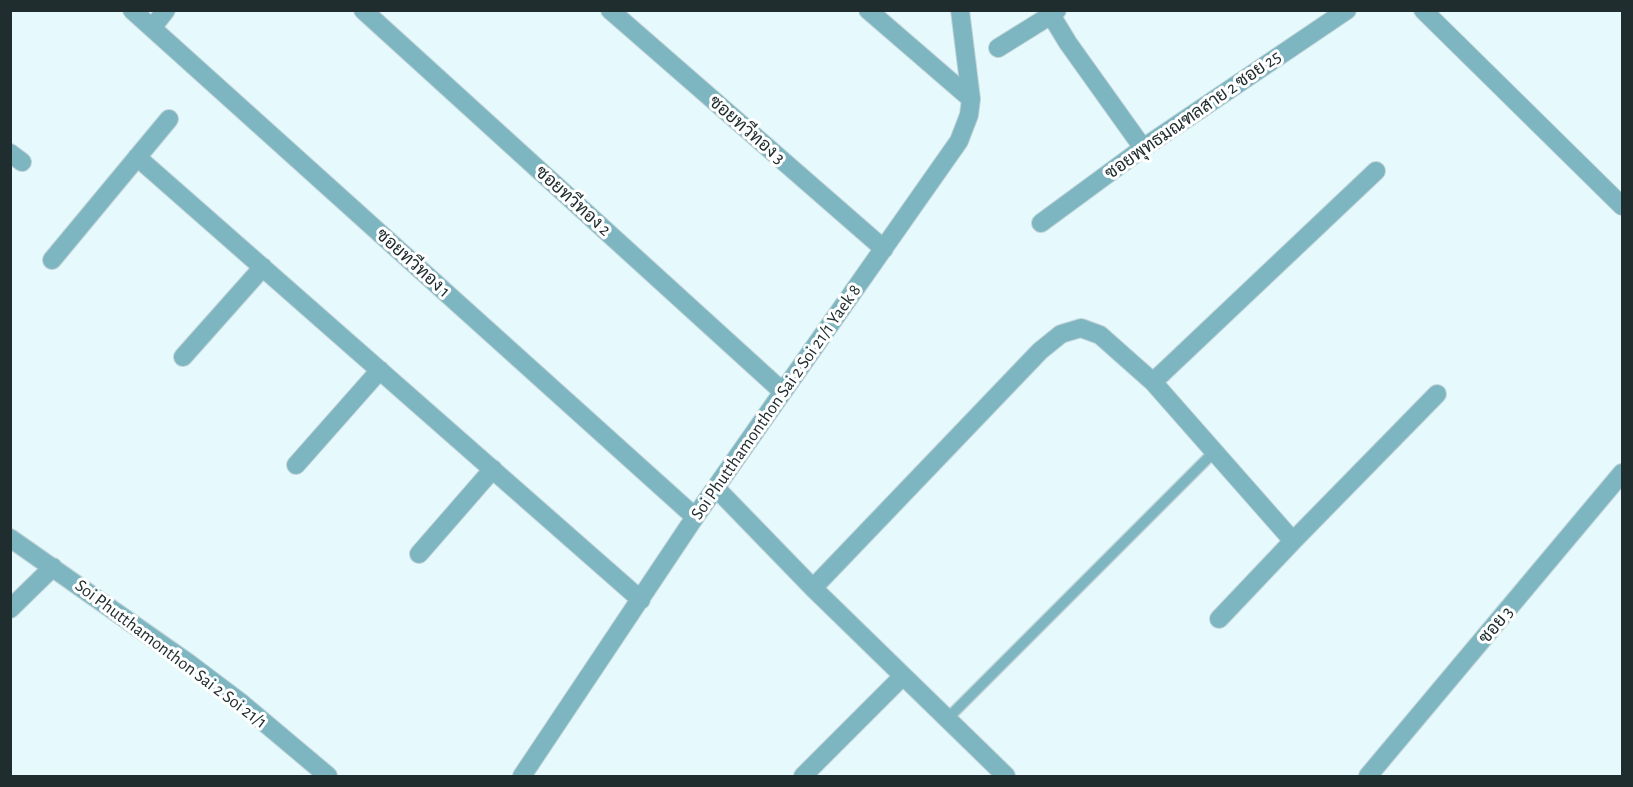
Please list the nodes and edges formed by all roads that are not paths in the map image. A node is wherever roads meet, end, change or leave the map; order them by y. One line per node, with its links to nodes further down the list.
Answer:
1 (132, 10): 10 (street, ซอยทวีทอง 1)
2 (166, 10): 10 (street)
3 (363, 10): 25 (street, ซอยทวีทอง 2)
4 (610, 10): 19 (street, ซอยทวีทอง 3)
5 (868, 10): 12 (street)
6 (960, 10): 12 (street, Soi Phutthamonthon Sai 2 Soi 21/1 Yaek 8)
7 (1347, 10): 14 (street, ซอยพุทธมณฑลสาย 2 ซอย 25)
8 (1423, 10): 17 (street)
9 (1054, 13): 11 (street); 14 (street)
10 (152, 27): 32 (street, ซอยทวีทอง 1)
11 (998, 48)
12 (971, 99): 19 (street, Soi Phutthamonthon Sai 2 Soi 21/1 Yaek 8)
13 (169, 119): 15 (street)
14 (1143, 148): 18 (street, ซอยพุทธมณฑลสาย 2 ซอย 25)
15 (137, 157): 20 (street); 21 (street)
16 (1376, 171): 24 (street)
17 (1623, 206)
18 (1041, 223)
19 (884, 249): 25 (street, Soi Phutthamonthon Sai 2 Soi 21/1 Yaek 8)
20 (52, 260)
21 (263, 267): 22 (street); 23 (street)
22 (183, 357)
23 (380, 370): 28 (street); 29 (street)
24 (1153, 382): 27 (street); 37 (street)
25 (783, 392): 31 (street, Soi Phutthamonthon Sai 2 Soi 21/1 Yaek 8)
26 (1437, 394): 34 (street)
27 (1214, 452): 34 (street); 42 (lane)
28 (296, 465)
29 (493, 469): 35 (street); 38 (street)
30 (1623, 473): 47 (street, ซอย 3)
31 (716, 488): 32 (street, Soi Phutthamonthon Sai 2 Soi 21/1 Yaek 8); 37 (street)
32 (695, 517): 38 (street, Soi Phutthamonthon Sai 2 Soi 21/1 Yaek 8)
33 (10, 538): 36 (street, Soi Phutthamonthon Sai 2 Soi 21/1)
34 (1293, 541): 40 (street)
35 (419, 554)
36 (53, 567): 39 (street); 43 (street, Soi Phutthamonthon Sai 2 Soi 21/1)
37 (813, 588): 41 (street)
38 (641, 600): 44 (street, Soi Phutthamonthon Sai 2 Soi 21/1 Yaek 8)
39 (10, 609)
40 (1219, 619)
41 (903, 676): 42 (street); 45 (street)
42 (947, 719): 46 (street)
43 (328, 777)
44 (522, 777)
45 (803, 777)
46 (1006, 777)
47 (1368, 777)

